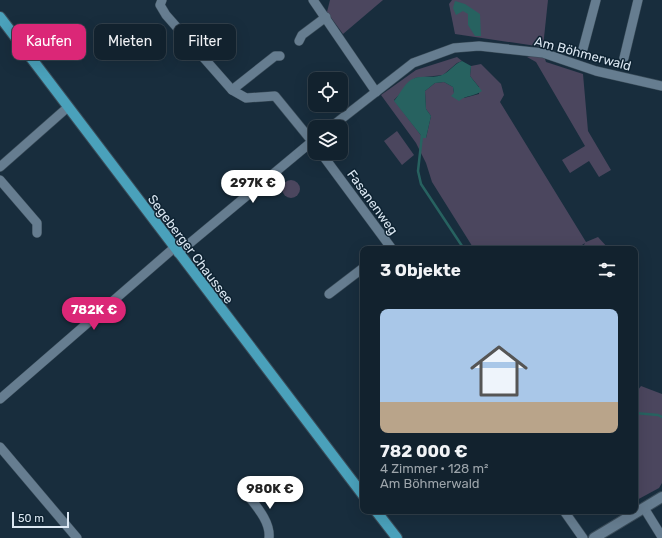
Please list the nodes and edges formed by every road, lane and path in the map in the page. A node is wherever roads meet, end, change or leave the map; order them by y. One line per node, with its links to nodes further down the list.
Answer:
1 (313, 0): 6 (street)
2 (596, 0): 8 (street)
3 (638, 0): 10 (street)
4 (159, 2): 12 (street)
5 (0, 17): 14 (main road, Segeberger Chaussee)
6 (326, 17): 7 (street); 13 (street)
7 (299, 41)
8 (583, 49)
9 (280, 56): 12 (street)
10 (624, 58)
11 (662, 86): 13 (street, Am Böhmerwald)
12 (232, 90): 16 (street)
13 (376, 92): 15 (street, Am Böhmerwald)
14 (68, 108): 19 (street); 23 (main road, Segeberger Chaussee)
15 (340, 120)
16 (308, 135)
17 (308, 147): 23 (street)
18 (326, 160): 22 (street, Fasanenweg)
19 (0, 167)
20 (0, 180): 21 (street)
21 (37, 233)
22 (389, 246)
23 (176, 250): 26 (street); 29 (main road, Segeberger Chaussee)
24 (360, 270): 25 (street)
25 (329, 294)
26 (0, 399)
27 (0, 447): 37 (street)
28 (243, 489): 38 (street)
29 (360, 491)
30 (662, 497): 31 (main road)
31 (644, 508): 32 (main road); 36 (street)
32 (638, 512)
33 (378, 514): 39 (main road)
34 (566, 514): 40 (street)
35 (634, 514): 41 (main road)
36 (662, 537)
37 (77, 538)
38 (270, 538)
39 (396, 538)
40 (583, 538)
41 (594, 538)

